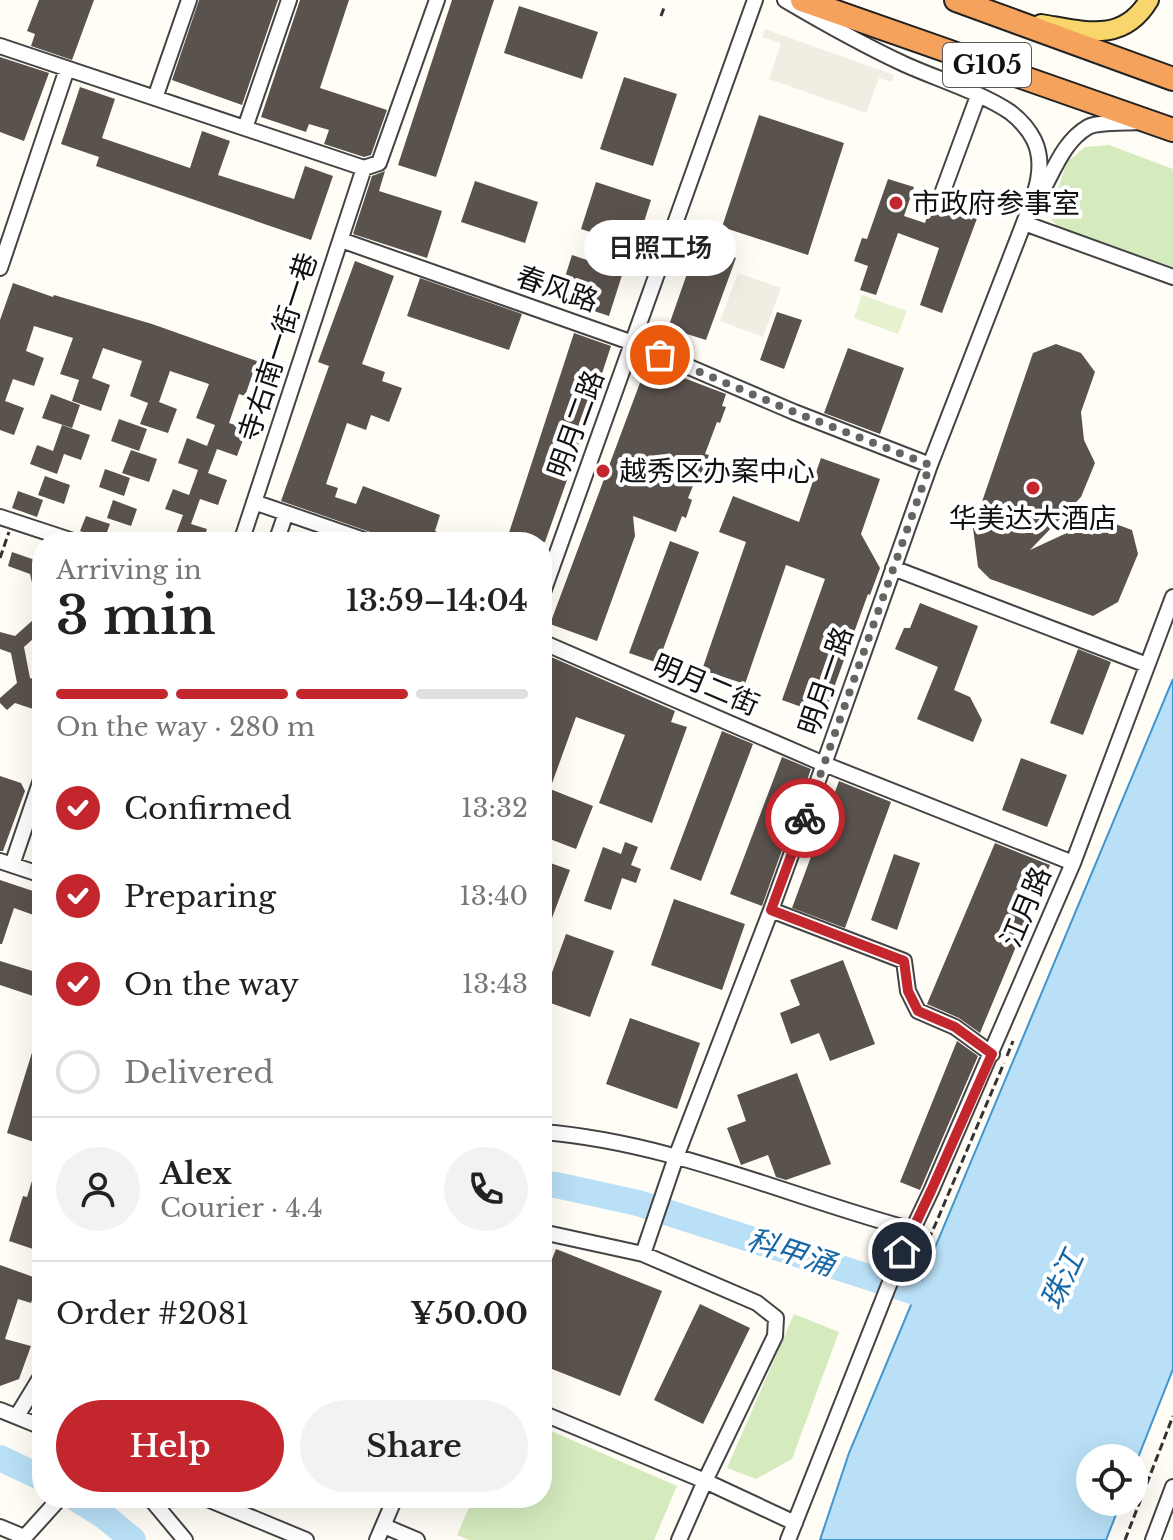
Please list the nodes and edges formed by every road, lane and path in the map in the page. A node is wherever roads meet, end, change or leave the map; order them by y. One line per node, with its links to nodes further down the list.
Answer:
1 (189, 0): 16 (street)
2 (289, 0): 18 (street)
3 (437, 0): 20 (street)
4 (755, 0): 26 (street, 明月二路)
5 (785, 0): 15 (street, 明月一路)
6 (802, 0): 17 (highway, G105)
7 (956, 0): 11 (highway, G105)
8 (1149, 0): 11 (main road)
9 (665, 5): 10 (path)
10 (661, 16)
11 (1011, 19): 14 (highway, G105)
12 (0, 46): 13 (street)
13 (67, 69): 16 (street); 24 (street)
14 (1173, 79)
15 (978, 96): 21 (street); 22 (street, 明月一路)
16 (155, 98): 18 (street)
17 (1148, 122): 19 (highway, G105); 22 (street, 明月一路)
18 (245, 128): 20 (street)
19 (1173, 130)
20 (364, 168): 23 (street, 寺右南一街一巷)
21 (943, 191)
22 (1024, 223): 25 (street); 27 (street, 明月一路)
23 (341, 240): 26 (street, 春风路); 28 (street, 寺右南一街一巷)
24 (0, 268)
25 (1173, 277)
26 (633, 343): 27 (street, 春风路); 36 (street, 明月二路)
27 (930, 465): 37 (street, 明月一路)
28 (254, 502): 29 (street); 32 (street, 寺右南一街一巷)
29 (286, 513): 33 (street); 34 (street)
30 (6, 519): 31 (street); 35 (path)
31 (46, 532)
32 (244, 532)
33 (279, 532)
34 (341, 532)
35 (0, 558)
36 (552, 567)
37 (893, 568): 40 (street); 41 (street, 明月一路)
38 (1173, 597): 40 (street, 江月路)
39 (552, 646): 41 (street, 明月二街)
40 (1147, 665): 44 (street, 江月路)
41 (824, 764): 44 (street, 明月二街); 46 (street, 明月一路)
42 (32, 801): 43 (street)
43 (6, 863): 45 (street)
44 (1073, 863): 47 (street, 江月路)
45 (32, 872)
46 (771, 910): 47 (street); 49 (street, 明月一路)
47 (992, 1054): 50 (street, 江月路)
48 (552, 1133): 49 (street)
49 (676, 1157): 50 (street); 52 (street, 明月一路)
50 (913, 1230): 65 (street, 江月路)
51 (552, 1234): 52 (street)
52 (643, 1254): 59 (street)
53 (32, 1396): 57 (street)
54 (0, 1410): 57 (street)
55 (1173, 1416): 74 (path)
56 (552, 1417): 59 (street)
57 (22, 1418): 58 (street)
58 (32, 1422)
59 (705, 1481): 65 (street); 72 (street)
60 (1173, 1487): 75 (street)
61 (51, 1508): 68 (street)
62 (158, 1508): 69 (street)
63 (229, 1508): 70 (street)
64 (391, 1508): 67 (street)
65 (795, 1523): 73 (street, 江月路)
66 (0, 1527): 68 (street)
67 (380, 1533): 71 (street)
68 (23, 1538)
69 (185, 1540)
70 (306, 1540)
71 (417, 1540)
72 (679, 1540)
73 (788, 1540)
74 (1125, 1540)
75 (1153, 1540)

